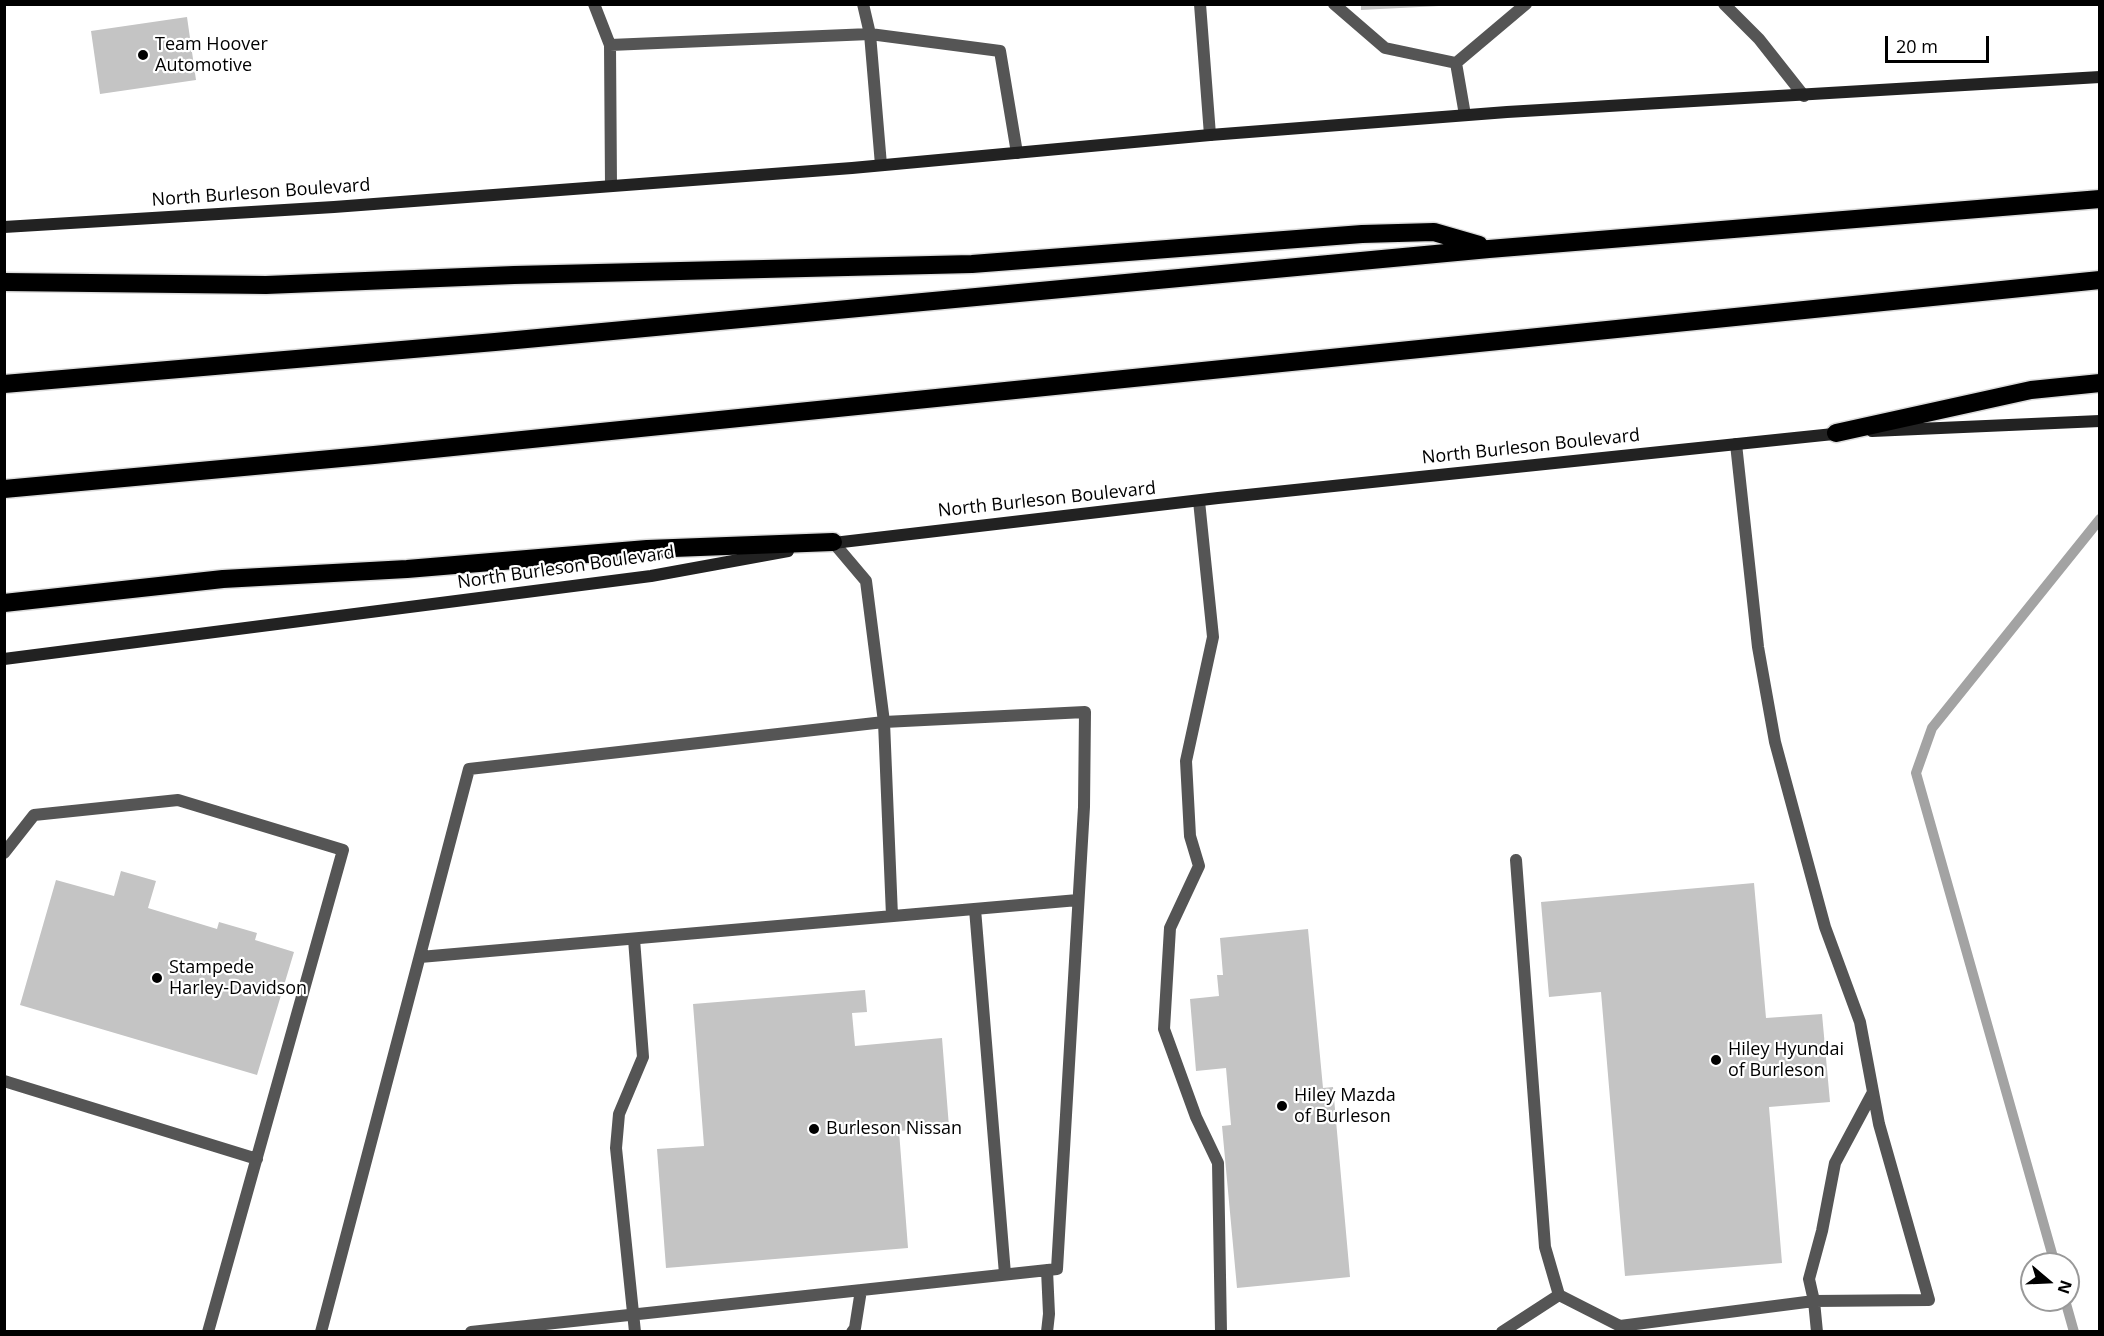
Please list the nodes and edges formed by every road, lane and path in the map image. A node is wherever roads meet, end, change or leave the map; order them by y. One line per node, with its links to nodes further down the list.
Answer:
1 (594, 4): 8 (street)
2 (863, 4): 7 (street)
3 (1200, 4): 13 (street)
4 (1334, 4): 9 (street)
5 (1526, 4): 9 (street)
6 (1724, 4): 11 (street)
7 (870, 34): 8 (street); 14 (street); 15 (street)
8 (610, 45): 16 (street)
9 (1456, 63): 12 (street)
10 (2100, 77): 11 (main road, North Burleson Boulevard)
11 (1804, 96): 12 (main road, North Burleson Boulevard)
12 (1465, 115): 13 (main road, North Burleson Boulevard)
13 (1210, 135): 14 (main road, North Burleson Boulevard)
14 (1017, 153): 15 (main road, North Burleson Boulevard)
15 (881, 165): 16 (main road, North Burleson Boulevard)
16 (611, 186): 18 (main road, North Burleson Boulevard)
17 (2100, 199): 19 (highway)
18 (4, 227)
19 (1489, 249): 21 (highway); 23 (highway)
20 (2100, 280): 27 (highway)
21 (4, 282)
22 (2100, 383): 25 (highway)
23 (4, 384)
24 (2100, 421): 25 (main road, North Burleson Boulevard)
25 (1836, 433): 26 (main road, North Burleson Boulevard)
26 (1736, 444): 28 (main road, North Burleson Boulevard); 41 (street)
27 (4, 489)
28 (1199, 501): 29 (main road, North Burleson Boulevard); 55 (street)
29 (834, 542): 30 (highway); 31 (main road, North Burleson Boulevard); 32 (street)
30 (4, 603)
31 (4, 659)
32 (884, 722): 35 (street); 37 (street); 39 (street)
33 (4, 853): 42 (street)
34 (1516, 860): 46 (street)
35 (1078, 900): 36 (street); 43 (street)
36 (975, 909): 37 (street); 44 (street)
37 (892, 916): 38 (street)
38 (634, 939): 39 (street); 48 (street)
39 (420, 957): 50 (street)
40 (4, 1081): 42 (street)
41 (1873, 1092): 47 (street); 47 (street)
42 (257, 1159): 49 (street)
43 (1047, 1270): 44 (street); 54 (street)
44 (1005, 1274): 45 (street)
45 (861, 1290): 48 (street); 53 (street)
46 (1559, 1295): 47 (street); 56 (street)
47 (1814, 1301): 57 (street)
48 (633, 1315): 51 (street); 52 (street)
49 (208, 1332)
50 (321, 1332)
51 (471, 1332)
52 (635, 1332)
53 (852, 1332)
54 (1047, 1332)
55 (1221, 1332)
56 (1502, 1332)
57 (1816, 1332)

